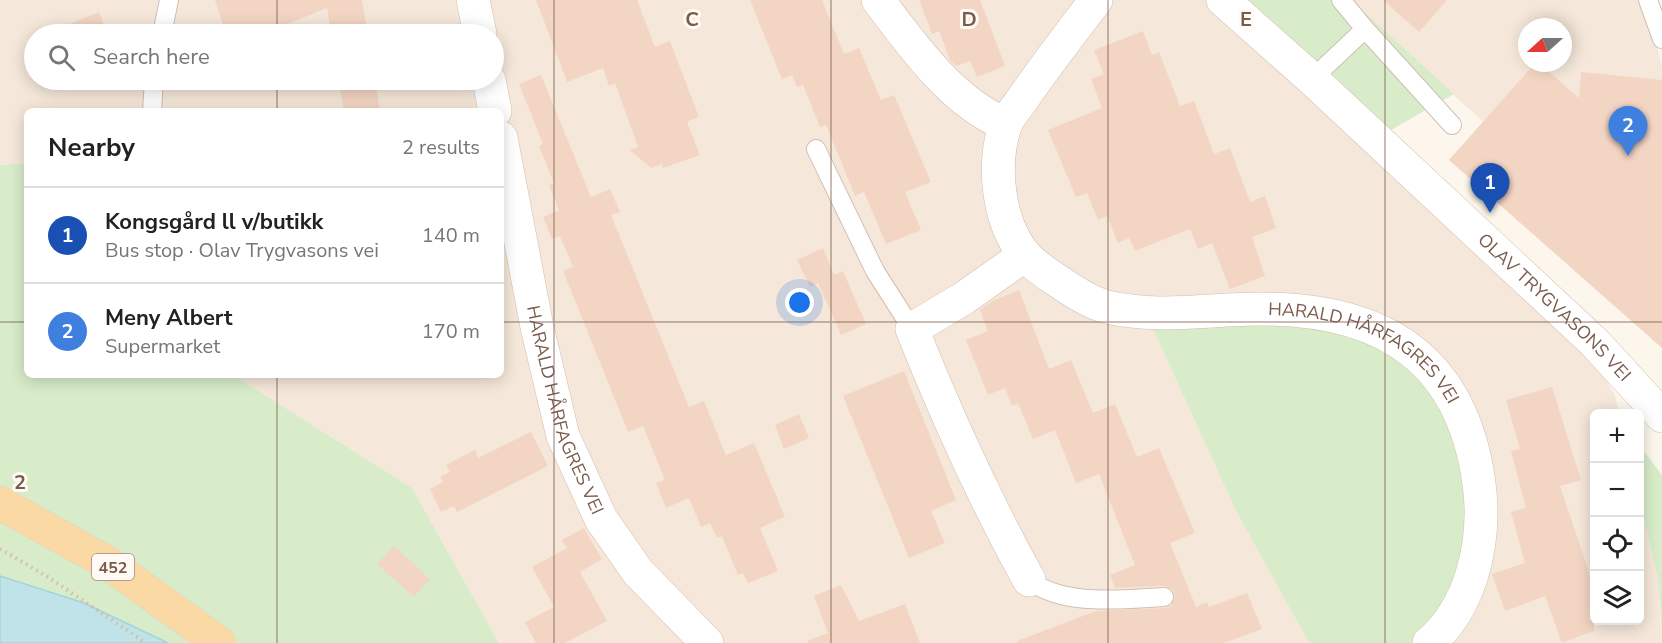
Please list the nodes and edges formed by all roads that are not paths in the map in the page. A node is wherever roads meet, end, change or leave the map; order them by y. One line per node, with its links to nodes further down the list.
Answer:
1 (169, 0): 8 (lane)
2 (473, 0): 9 (street)
3 (878, 0): 17 (street)
4 (1096, 0): 17 (street, HARALD HÅRFAGRES VEI)
5 (1223, 0): 12 (street, OLAV TRYGVASONS VEI)
6 (1341, 0): 10 (lane)
7 (1648, 0): 11 (lane)
8 (164, 24)
9 (478, 24)
10 (1365, 29): 12 (lane); 18 (lane)
11 (1662, 39)
12 (1312, 79): 23 (street, OLAV TRYGVASONS VEI)
13 (154, 90): 15 (lane)
14 (491, 90): 16 (street)
15 (153, 108)
16 (494, 108)
17 (1005, 124): 21 (street, HARALD HÅRFAGRES VEI)
18 (1452, 125)
19 (816, 149): 22 (lane)
20 (504, 154): 28 (street, HARALD HÅRFAGRES VEI)
21 (1025, 255): 22 (street); 29 (street, HARALD HÅRFAGRES VEI)
22 (912, 328): 25 (street)
23 (1662, 416)
24 (0, 503): 27 (main road, 452)
25 (1029, 580): 26 (lane)
26 (1164, 597)
27 (219, 643)
28 (707, 643)
29 (1429, 643)

